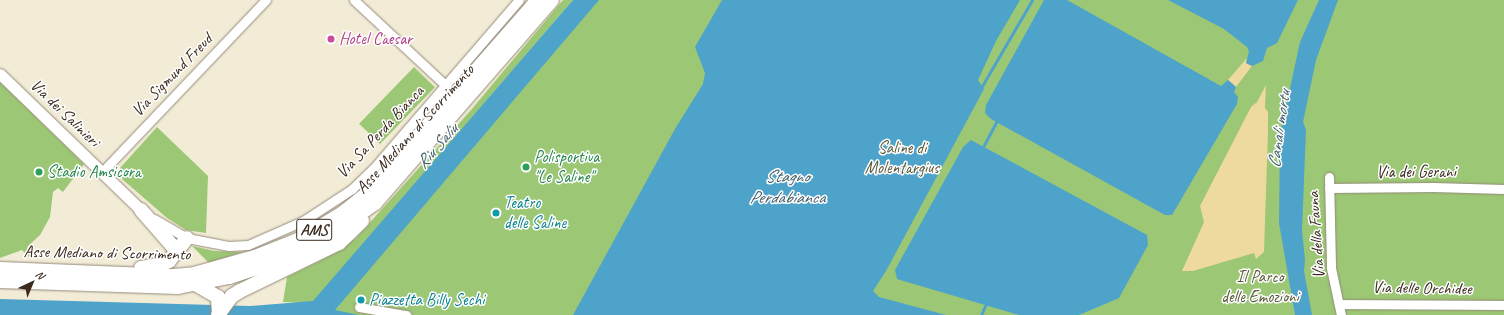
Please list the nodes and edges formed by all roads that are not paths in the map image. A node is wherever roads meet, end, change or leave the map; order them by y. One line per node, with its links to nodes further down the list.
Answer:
1 (266, 0): 8 (street, Via Sigmund Freud)
2 (354, 0): 7 (street)
3 (519, 0): 7 (street, Via Sa Perda Bianca)
4 (538, 0): 17 (highway, Asse Mediano di Scorrimento / AMS)
5 (552, 0): 12 (highway, Asse Mediano di Scorrimento)
6 (0, 74): 8 (street, Via dei Salinieri)
7 (445, 85): 14 (street, Via Sa Perda Bianca)
8 (102, 172): 13 (street, Via dei Salinieri)
9 (1329, 177): 10 (street, Via della Fauna)
10 (1329, 188): 11 (street, Via dei Gerani); 20 (street, Via della Fauna)
11 (1504, 189)
12 (375, 203): 19 (highway, Asse Mediano di Scorrimento); 23 (highway)
13 (142, 210): 14 (street, Via Sa Perda Bianca); 15 (highway)
14 (187, 238): 15 (highway)
15 (176, 250): 17 (highway)
16 (0, 269): 17 (highway, Asse Mediano di Scorrimento / AMS)
17 (125, 274)
18 (0, 281): 19 (highway, Asse Mediano di Scorrimento)
19 (197, 285): 23 (highway)
20 (1340, 304): 21 (street, Via delle Orchidee); 25 (street, Via della Fauna)
21 (1504, 305)
22 (359, 307): 24 (street)
23 (221, 309)
24 (406, 315)
25 (1341, 315)

